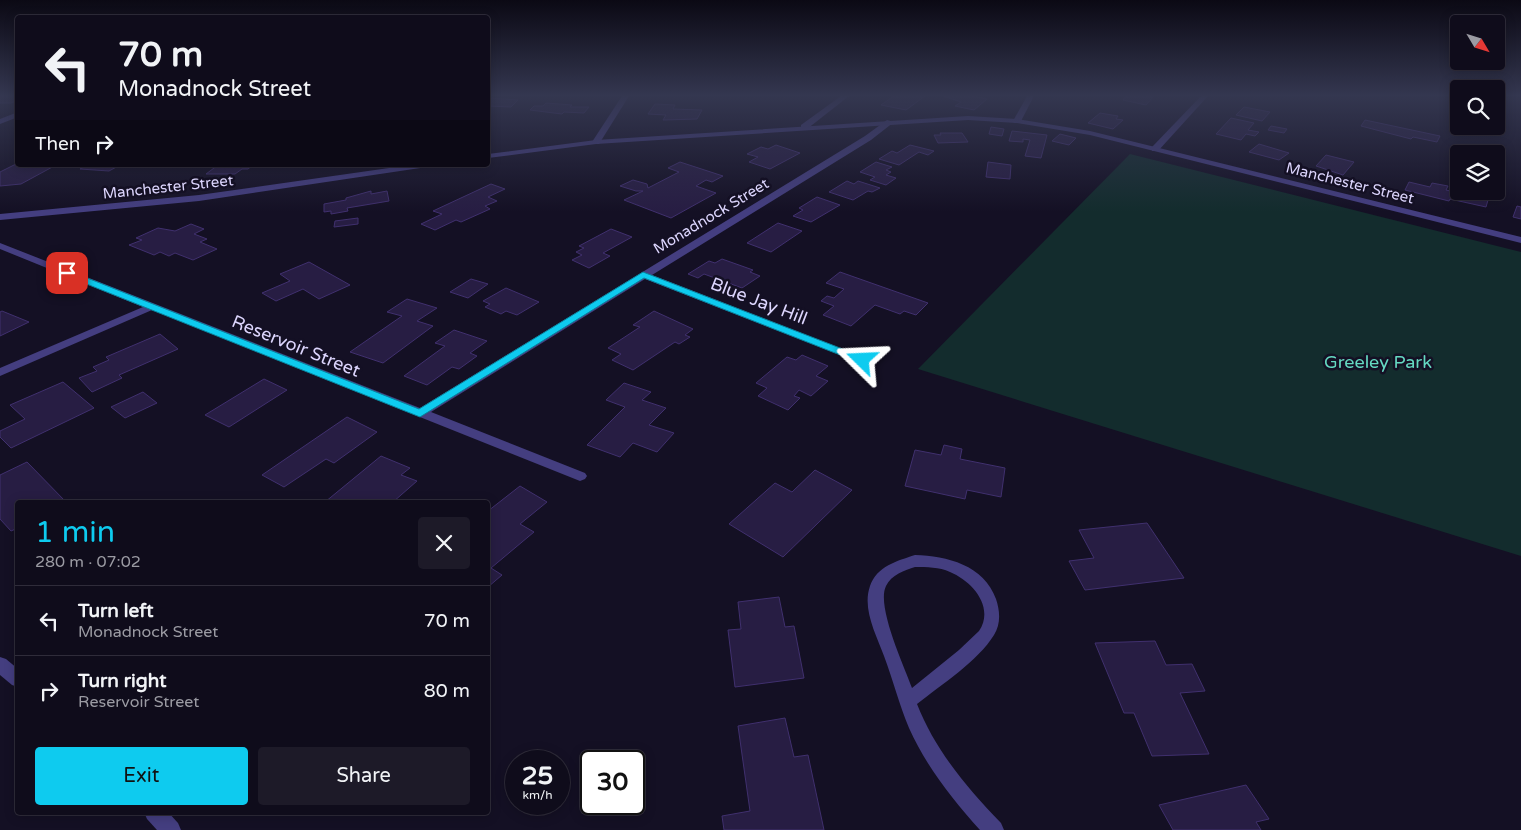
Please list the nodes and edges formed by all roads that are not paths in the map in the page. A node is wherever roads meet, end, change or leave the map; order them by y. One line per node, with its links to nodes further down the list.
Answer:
1 (601, 135): 6 (street)
2 (704, 135): 6 (street, Manchester Street)
3 (872, 135): 13 (street, Monadnock Street)
4 (1092, 135): 7 (street, Manchester Street)
5 (1168, 135): 7 (street)
6 (596, 142): 8 (street, Manchester Street)
7 (1155, 149): 11 (street, Manchester Street)
8 (490, 156)
9 (414, 167): 10 (street, Manchester Street)
10 (0, 217)
11 (1521, 240)
12 (0, 246): 14 (street, Reservoir Street)
13 (643, 275): 15 (street, Blue Jay Hill); 17 (street, Monadnock Street)
14 (150, 307): 16 (street); 17 (street, Reservoir Street)
15 (862, 360)
16 (0, 372)
17 (420, 413): 18 (street, Reservoir Street)
18 (580, 476)
19 (0, 664): 20 (street)
20 (15, 677)
21 (908, 701): 21 (street); 24 (street)
22 (157, 815): 23 (street)
23 (172, 830)
24 (994, 830)

